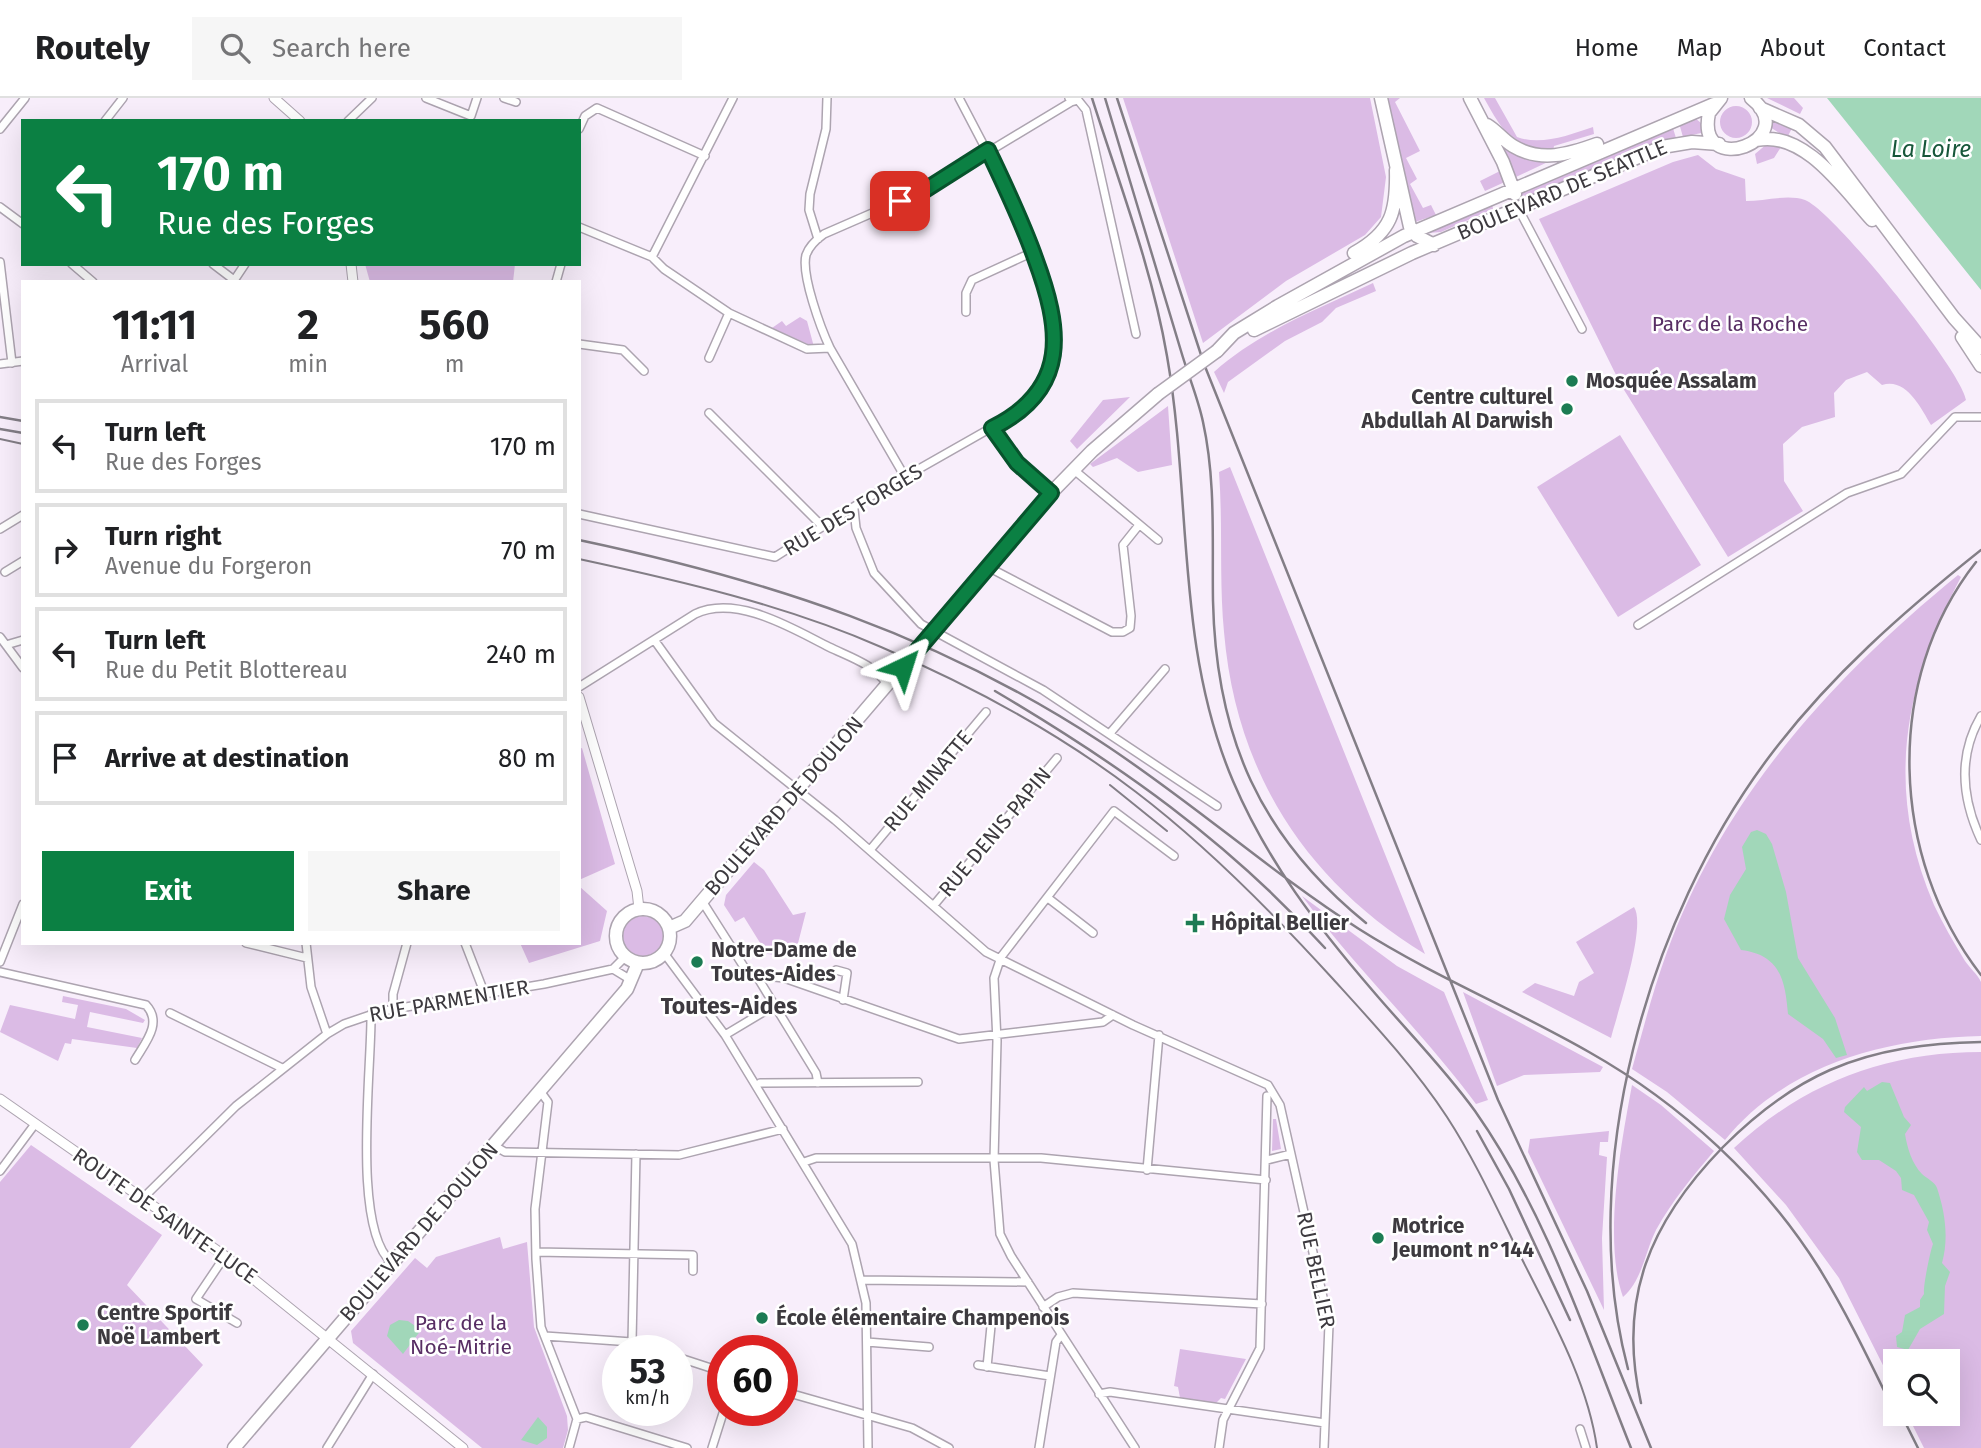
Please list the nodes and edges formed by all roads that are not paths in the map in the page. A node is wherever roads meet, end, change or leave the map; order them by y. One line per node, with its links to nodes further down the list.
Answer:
1 (25, 98): 23 (street)
2 (123, 98): 18 (street)
3 (274, 98): 19 (street)
4 (372, 98): 20 (street)
5 (426, 98): 6 (street)
6 (477, 98)
7 (504, 98): 16 (street)
8 (733, 98): 28 (street)
9 (827, 98): 37 (street)
10 (959, 98): 27 (street, RUE DES FORGES)
11 (1381, 98): 29 (main road)
12 (1470, 98): 21 (main road)
13 (1751, 98): 17 (main road)
14 (1070, 100): 27 (street); 52 (street)
15 (1718, 101): 25 (main road, BOULEVARD DE SEATTLE); 26 (main road)
16 (516, 102)
17 (1760, 108): 24 (main road); 55 (main road)
18 (107, 119)
19 (298, 119)
20 (350, 119)
21 (1483, 122): 25 (main road); 30 (main road)
22 (581, 125): 28 (street)
23 (0, 129)
24 (1757, 140): 26 (main road, BOULEVARD DE SEATTLE); 61 (main road)
25 (1615, 144): 30 (main road, BOULEVARD DE SEATTLE)
26 (1718, 144): 32 (main road, BOULEVARD DE SEATTLE)
27 (988, 150): 37 (street); 40 (street, RUE DES FORGES)
28 (705, 156): 41 (street)
29 (1395, 170): 35 (main road); 48 (main road)
30 (1514, 188): 35 (main road, BOULEVARD DE SEATTLE); 36 (main road, BOULEVARD DE SEATTLE)
31 (0, 207): 33 (street)
32 (1518, 208): 36 (main road, BOULEVARD DE SEATTLE); 51 (street)
33 (21, 223)
34 (581, 228): 41 (street)
35 (1413, 232): 38 (main road); 39 (main road, BOULEVARD DE SEATTLE)
36 (1447, 238): 38 (main road, BOULEVARD DE SEATTLE)
37 (818, 239): 54 (street)
38 (1434, 245): 45 (main road, BOULEVARD DE SEATTLE)
39 (1381, 248): 45 (main road); 48 (main road, BOULEVARD DE SEATTLE)
40 (1033, 252): 49 (street); 65 (street, RUE DES FORGES)
41 (653, 257): 50 (street)
42 (0, 262): 59 (street)
43 (74, 266): 46 (street)
44 (215, 266): 47 (street)
45 (1377, 270): 56 (main road, BOULEVARD DE SEATTLE)
46 (91, 280)
47 (233, 280)
48 (1278, 306): 56 (main road, BOULEVARD DE SEATTLE)
49 (966, 312)
50 (729, 313): 54 (street); 57 (street)
51 (1581, 329)
52 (1136, 334)
53 (581, 344): 62 (street)
54 (830, 348): 67 (street)
55 (1981, 348)
56 (1217, 351): 66 (main road, BOULEVARD DE DOULON, bridge)
57 (709, 358)
58 (21, 361): 59 (street)
59 (12, 363): 60 (street)
60 (0, 364)
61 (1981, 366)
62 (644, 371)
63 (709, 413): 73 (street)
64 (1981, 418): 79 (street)
65 (992, 428): 67 (street, RUE DES FORGES); 68 (street)
66 (1074, 470): 68 (main road, BOULEVARD DE DOULON); 72 (street)
67 (905, 477): 69 (street, RUE DES FORGES)
68 (1051, 493): 77 (main road, BOULEVARD DE DOULON)
69 (854, 509): 73 (street, RUE DES FORGES); 80 (street)
70 (581, 514): 73 (street, RUE DES FORGES)
71 (21, 516): 74 (street)
72 (1139, 525): 75 (street); 77 (street)
73 (822, 526)
74 (0, 529)
75 (1158, 540)
76 (21, 562): 78 (street)
77 (988, 567): 80 (main road, BOULEVARD DE DOULON)
78 (5, 572)
79 (1638, 625)
80 (933, 632): 87 (main road, BOULEVARD DE DOULON); 92 (street)
81 (0, 637): 84 (street)
82 (21, 641): 84 (street)
83 (655, 641): 87 (street); 88 (street); 94 (street)
84 (6, 645): 85 (street)
85 (21, 665)
86 (1165, 668): 92 (street)
87 (888, 685): 94 (main road, BOULEVARD DE DOULON)
88 (581, 686)
89 (581, 704): 103 (street)
90 (986, 712): 97 (street, RUE MINATTE)
91 (1981, 716): 96 (street)
92 (1111, 732): 95 (street)
93 (1057, 758): 101 (street, RUE DENIS PAPIN)
94 (797, 790): 97 (street); 100 (main road, BOULEVARD DE DOULON)
95 (1217, 806)
96 (1981, 840)
97 (870, 850): 101 (street)
98 (1174, 856): 99 (street)
99 (1048, 898): 105 (street); 113 (street)
100 (702, 901): 104 (main road, BOULEVARD DE DOULON); 119 (street)
101 (934, 905): 113 (street)
102 (21, 909): 114 (street)
103 (639, 909): 104 (main road); 111 (main road)
104 (669, 928): 110 (main road)
105 (1093, 933)
106 (254, 945): 112 (street)
107 (306, 945): 112 (street)
108 (407, 945): 125 (street)
109 (467, 945): 121 (street)
110 (664, 953): 115 (main road); 131 (street)
111 (625, 957): 115 (main road); 116 (street)
112 (307, 958): 130 (street)
113 (999, 960): 124 (street); 132 (street)
114 (0, 962)
115 (638, 963): 120 (main road, BOULEVARD DE DOULON)
116 (613, 969): 120 (street); 121 (street, RUE PARMENTIER)
117 (836, 970): 122 (street)
118 (0, 972): 134 (street)
119 (756, 975): 122 (street); 123 (street)
120 (631, 980): 139 (main road, BOULEVARD DE DOULON)
121 (484, 992): 125 (street, RUE PARMENTIER)
122 (843, 1000): 132 (street)
123 (775, 1005): 131 (street); 138 (street)
124 (1092, 1005): 128 (street); 129 (street)
125 (393, 1009): 127 (street, RUE PARMENTIER)
126 (170, 1013): 135 (street)
127 (371, 1014): 130 (street, RUE PARMENTIER); 158 (street)
128 (1113, 1015): 129 (street); 133 (street)
129 (1081, 1023): 132 (street)
130 (327, 1034): 135 (street, RUE PARMENTIER)
131 (724, 1035): 143 (street)
132 (996, 1035): 148 (street)
133 (1159, 1035): 147 (street, RUE BELLIER); 151 (street)
134 (135, 1060)
135 (282, 1068): 154 (street, RUE PARMENTIER)
136 (918, 1082): 138 (street)
137 (760, 1083): 138 (street)
138 (818, 1083)
139 (540, 1091): 144 (main road, BOULEVARD DE DOULON); 145 (street)
140 (1267, 1096): 149 (street)
141 (0, 1099): 142 (street, ROUTE DE SAINTE-LUCE)
142 (35, 1124): 152 (street); 154 (street, ROUTE DE SAINTE-LUCE)
143 (783, 1129): 146 (street); 150 (street)
144 (493, 1145): 145 (street); 158 (main road, BOULEVARD DE DOULON)
145 (542, 1152): 146 (street); 155 (street)
146 (636, 1154): 156 (street)
147 (1291, 1154): 149 (street); 180 (street, RUE BELLIER)
148 (994, 1160): 150 (street); 151 (street); 161 (street)
149 (1267, 1160): 153 (street)
150 (804, 1162): 160 (street)
151 (1147, 1170): 153 (street)
152 (0, 1171)
153 (1266, 1180): 162 (street)
154 (142, 1199): 157 (street, ROUTE DE SAINTE-LUCE)
155 (536, 1252): 156 (street); 168 (street)
156 (634, 1255): 159 (street); 166 (street)
157 (225, 1256): 164 (street); 169 (street, ROUTE DE SAINTE-LUCE)
158 (392, 1263): 169 (main road, BOULEVARD DE DOULON)
159 (693, 1271)
160 (862, 1280): 161 (street); 171 (street)
161 (1028, 1282): 163 (street)
162 (1262, 1304): 163 (street); 177 (street)
163 (1043, 1307): 167 (street)
164 (237, 1324)
165 (991, 1326): 174 (street)
166 (632, 1335)
167 (1061, 1335): 174 (street); 175 (street)
168 (545, 1336): 170 (street); 179 (street)
169 (328, 1337): 173 (street, ROUTE DE SAINTE-LUCE); 183 (main road, BOULEVARD DE DOULON)
170 (602, 1340)
171 (867, 1342): 172 (street); 178 (street)
172 (929, 1347)
173 (373, 1374): 184 (street); 185 (street, ROUTE DE SAINTE-LUCE)
174 (1051, 1376): 191 (street)
175 (1099, 1394): 177 (street); 192 (street)
176 (798, 1396): 178 (street)
177 (1228, 1410): 180 (street); 193 (street)
178 (868, 1416): 189 (street); 190 (street)
179 (577, 1419): 186 (street); 187 (street)
180 (1325, 1423): 194 (street, RUE BELLIER)
181 (719, 1426): 188 (street)
182 (1580, 1429): 195 (street)
183 (234, 1448)
184 (327, 1448)
185 (463, 1448)
186 (569, 1448)
187 (687, 1448)
188 (712, 1448)
189 (868, 1448)
190 (949, 1448)
191 (1039, 1448)
192 (1135, 1448)
193 (1219, 1448)
194 (1324, 1448)
195 (1586, 1448)

